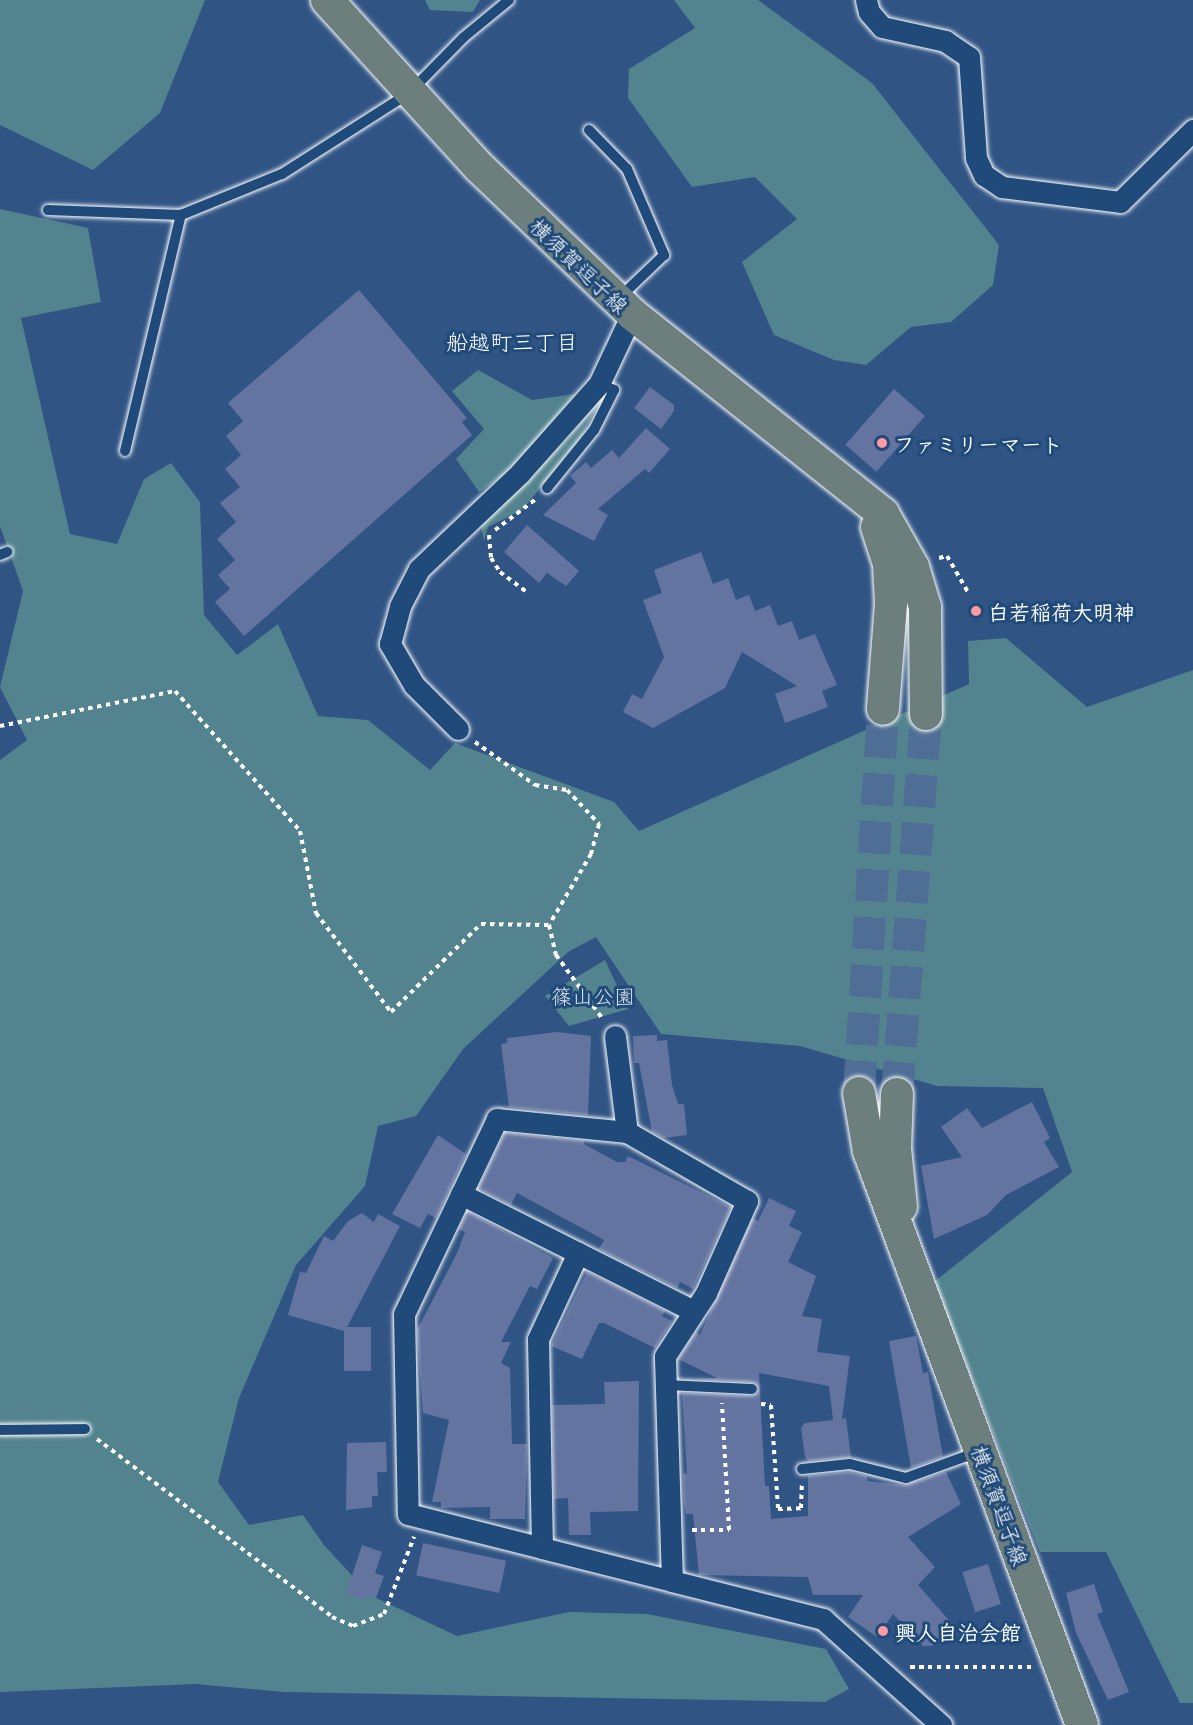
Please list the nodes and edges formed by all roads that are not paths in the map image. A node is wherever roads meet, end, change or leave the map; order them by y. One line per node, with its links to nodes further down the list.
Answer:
1 (327, 0): 4 (main road, 横須賀逗子線)
2 (509, 0): 4 (lane)
3 (866, 0): 6 (street)
4 (409, 93): 8 (lane); 9 (main road, 横須賀逗子線)
5 (589, 130): 9 (lane)
6 (1193, 130)
7 (48, 210): 8 (lane)
8 (181, 215): 11 (lane)
9 (624, 307): 10 (street); 13 (main road, 横須賀逗子線)
10 (599, 384): 12 (lane); 16 (street)
11 (125, 451)
12 (547, 488)
13 (863, 496): 14 (main road); 15 (main road, 横須賀逗子線)
14 (882, 709)
15 (926, 714)
16 (458, 729)
17 (615, 1036): 20 (street)
18 (859, 1093): 23 (main road, 横須賀逗子線)
19 (897, 1094): 23 (main road, 横須賀逗子線)
20 (627, 1132): 21 (street); 24 (street)
21 (461, 1194): 22 (street); 31 (street)
22 (578, 1253): 24 (street); 31 (street)
23 (917, 1287): 29 (main road, 横須賀逗子線)
24 (692, 1310): 25 (street)
25 (666, 1385): 26 (lane); 32 (street)
26 (752, 1389)
27 (85, 1429): 28 (lane)
28 (0, 1430)
29 (981, 1451): 30 (lane); 34 (main road, 横須賀逗子線)
30 (802, 1469)
31 (542, 1548): 32 (street)
32 (672, 1581): 33 (street)
33 (941, 1725)
34 (1082, 1725)

